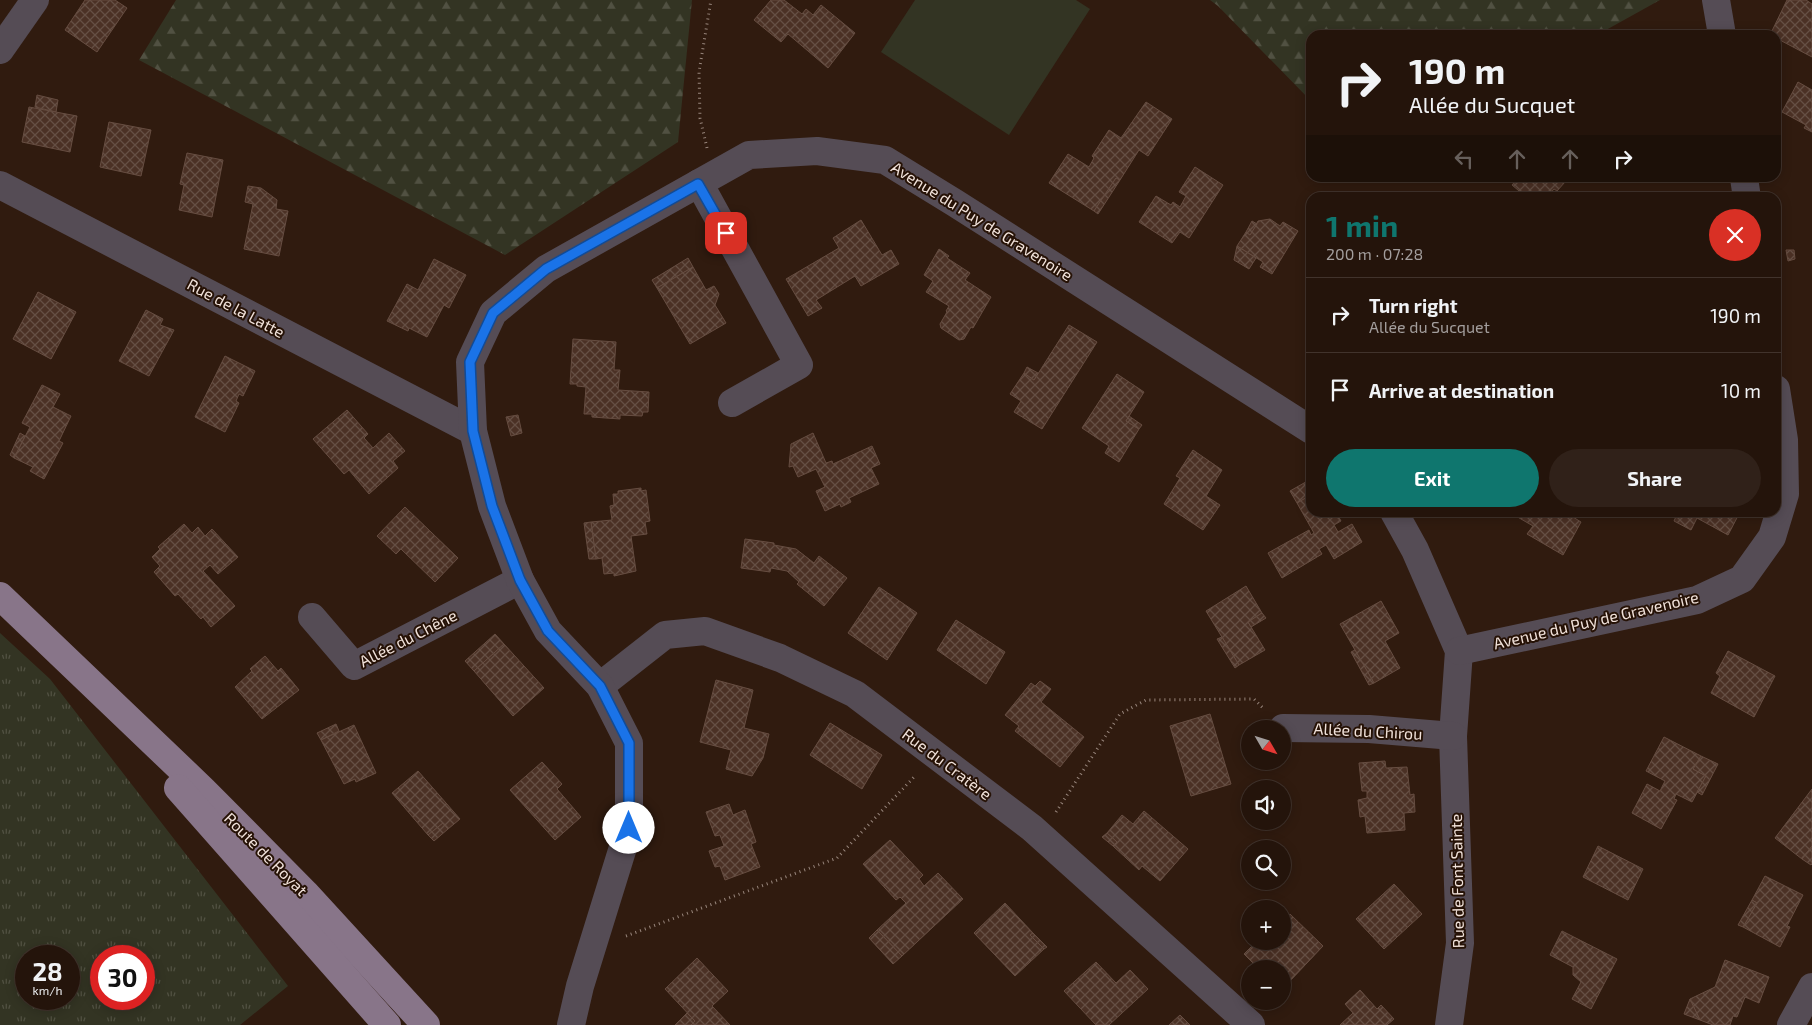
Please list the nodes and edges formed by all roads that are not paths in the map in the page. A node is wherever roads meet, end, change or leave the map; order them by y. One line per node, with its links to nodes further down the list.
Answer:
1 (35, 0): 4 (street)
2 (1716, 0): 3 (street)
3 (1721, 30)
4 (0, 50)
5 (706, 179): 7 (street); 9 (street, Avenue du Puy de Gravenoire); 10 (street, Avenue du Puy de Gravenoire)
6 (0, 185): 10 (street, Rue de la Latte)
7 (732, 403)
8 (1781, 421): 11 (street, Avenue du Puy de Gravenoire)
9 (1306, 427)
10 (473, 431): 14 (street, Avenue du Puy de Gravenoire)
11 (1781, 508)
12 (1397, 517): 17 (street)
13 (1778, 517): 17 (street, Avenue du Puy de Gravenoire)
14 (520, 580): 16 (street, Allée du Chêne); 18 (street, Avenue du Puy de Gravenoire)
15 (0, 596): 19 (main road, Route de Royat)
16 (312, 617)
17 (1459, 651): 21 (street, Rue de Font Sainte)
18 (600, 686): 25 (street, Avenue du Puy de Gravenoire); 26 (street, Rue du Cratère)
19 (99, 690): 23 (main road, Route de Royat); 24 (main road, Route de Royat)
20 (1291, 728): 21 (street, Allée du Chirou)
21 (1453, 736): 27 (street, Rue de Font Sainte)
22 (1812, 987): 28 (street)
23 (387, 1025)
24 (426, 1025)
25 (571, 1025)
26 (1251, 1025)
27 (1449, 1025)
28 (1791, 1025)

